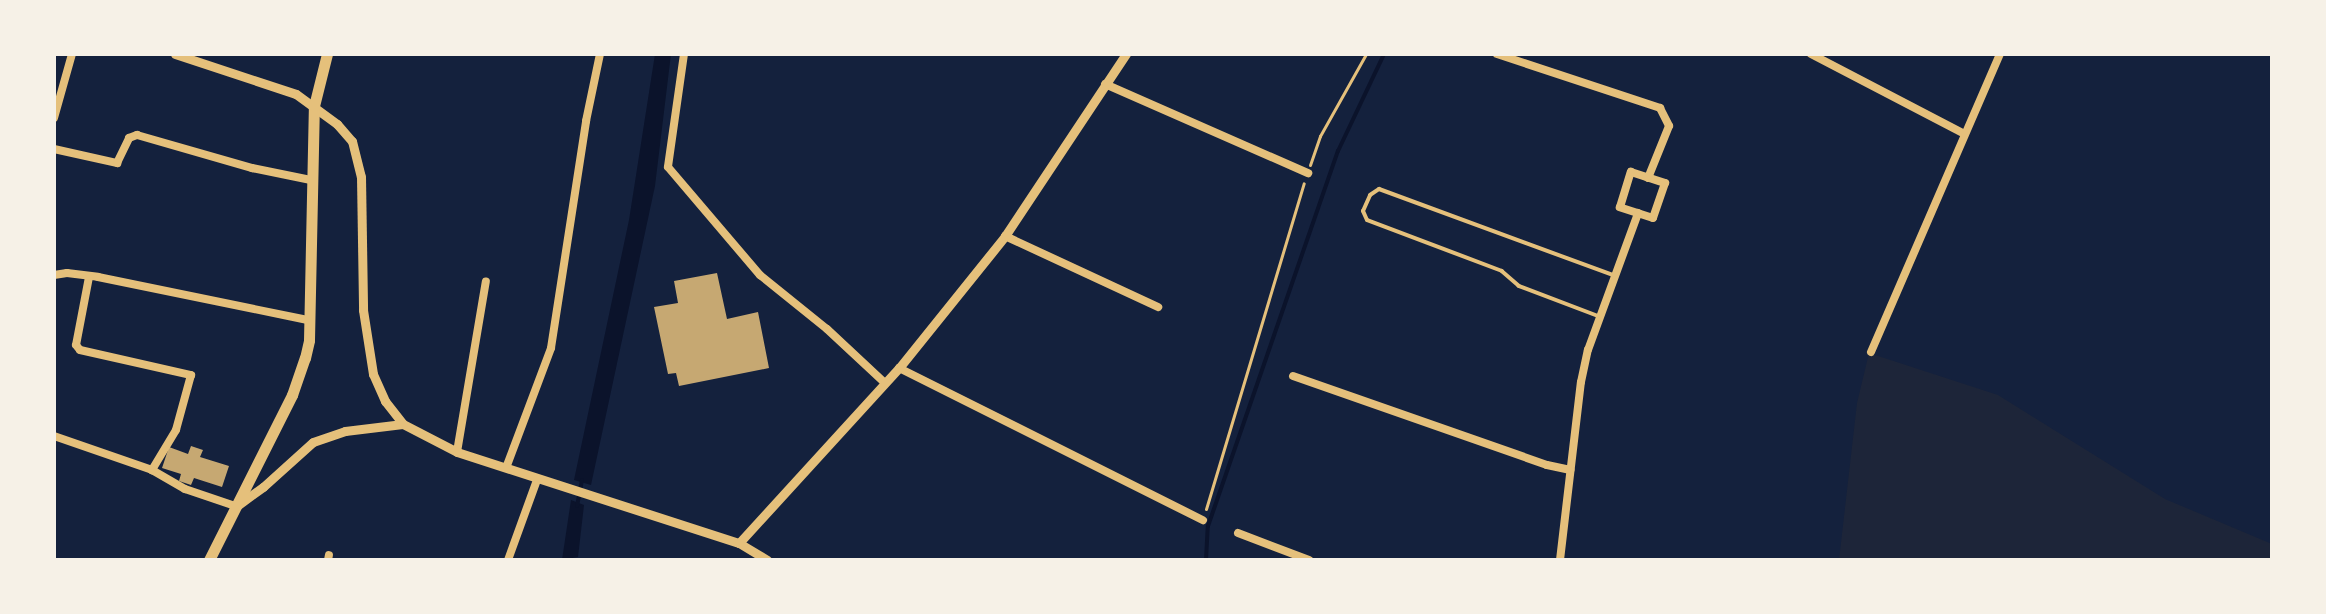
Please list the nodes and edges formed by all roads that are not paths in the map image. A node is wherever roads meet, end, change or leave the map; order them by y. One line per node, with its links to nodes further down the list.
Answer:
1 (72, 54): 12 (street)
2 (175, 54): 11 (street)
3 (327, 54): 11 (main road)
4 (600, 54): 34 (street)
5 (684, 54): 30 (street)
6 (1126, 54): 10 (street)
7 (1497, 54): 16 (street)
8 (1811, 54): 13 (street)
9 (2000, 54): 13 (street)
10 (1105, 84): 15 (street); 19 (street)
11 (314, 106): 17 (main road); 31 (street)
12 (54, 118)
13 (1963, 133): 27 (street)
14 (54, 149): 17 (street)
15 (1308, 173)
16 (1648, 178): 18 (street); 18 (street)
17 (311, 180): 26 (main road)
18 (1638, 213): 21 (street)
19 (1005, 236): 24 (street); 28 (street)
20 (54, 275): 22 (street)
21 (1615, 275): 25 (street); 25 (lane)
22 (89, 277): 26 (street); 35 (street)
23 (486, 281): 33 (street)
24 (1158, 307)
25 (1600, 317): 36 (street)
26 (308, 320): 38 (main road)
27 (1871, 352)
28 (899, 368): 30 (street); 39 (street)
29 (1293, 376): 36 (street)
30 (885, 383): 41 (street)
31 (403, 424): 33 (street); 38 (street)
32 (54, 436): 35 (street)
33 (457, 452): 34 (street)
34 (506, 468): 37 (street)
35 (152, 470): 38 (street)
36 (1570, 470): 46 (street)
37 (537, 480): 41 (street); 43 (street)
38 (235, 506): 42 (main road)
39 (1203, 520)
40 (1238, 533): 45 (street)
41 (739, 543): 44 (street)
42 (209, 560)
43 (508, 560)
44 (767, 560)
45 (1309, 560)
46 (1560, 560)

